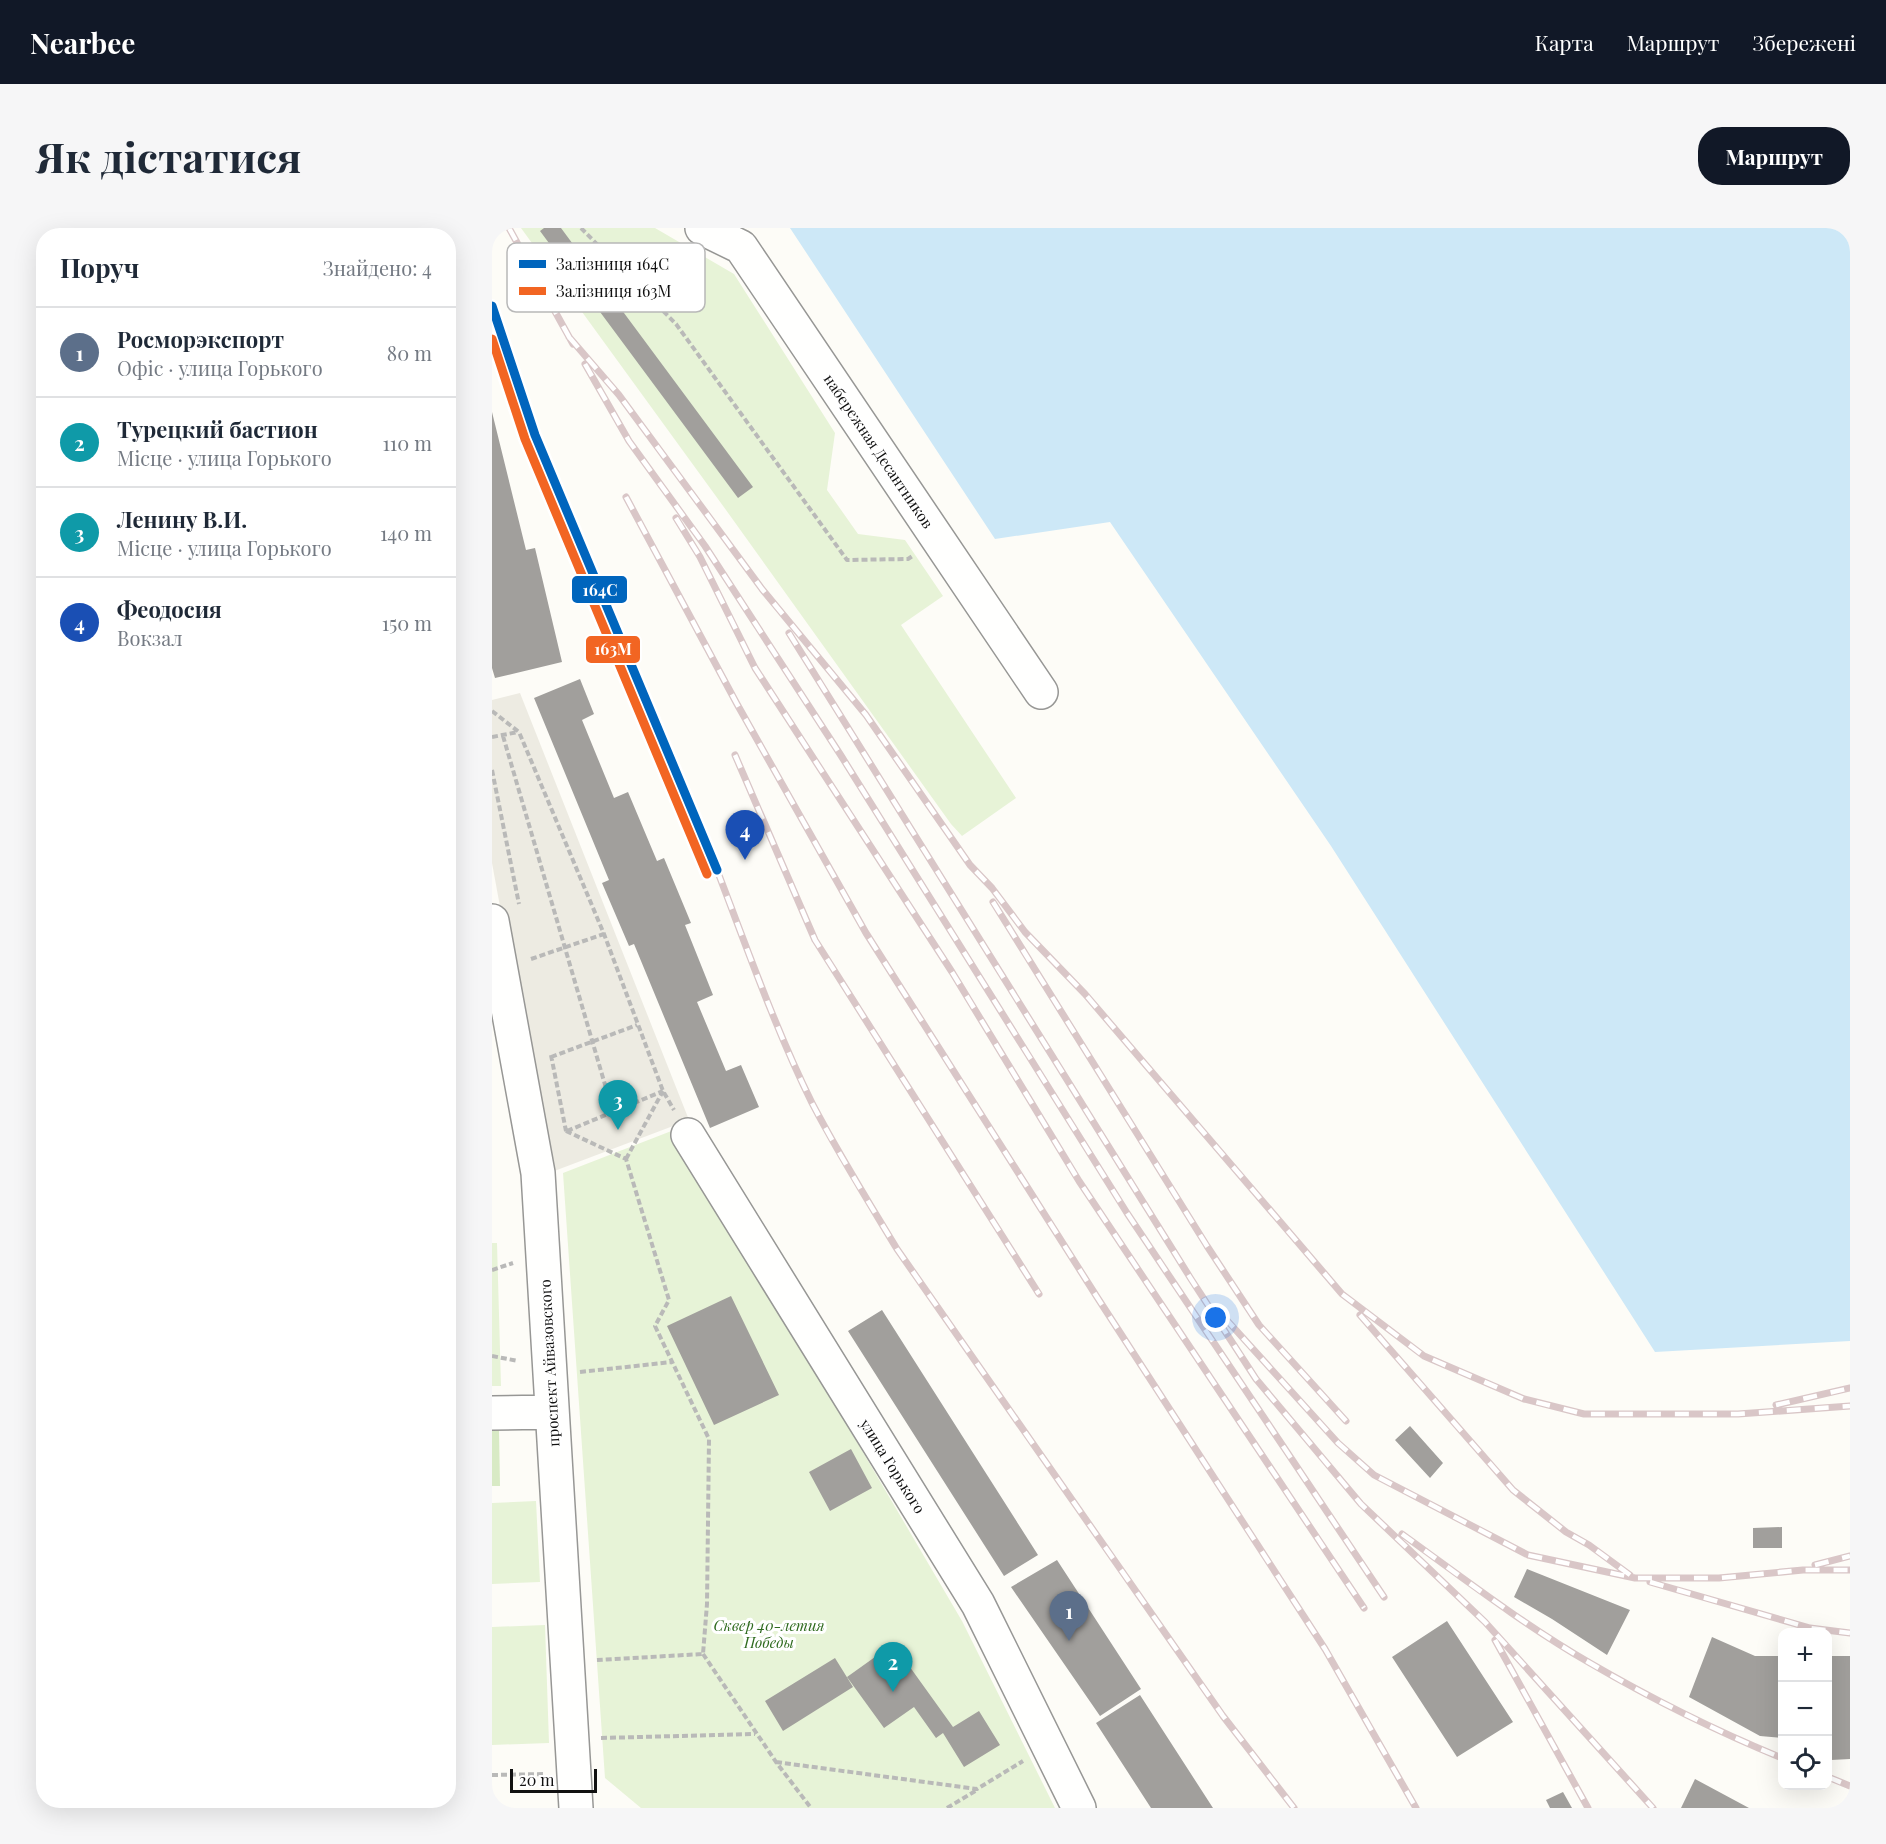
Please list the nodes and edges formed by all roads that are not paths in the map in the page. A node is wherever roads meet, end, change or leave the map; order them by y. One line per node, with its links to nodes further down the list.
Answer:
1 (702, 228): 2 (street, набережная Десантников)
2 (1041, 692)
3 (492, 921): 5 (street, проспект Айвазовского)
4 (688, 1135): 8 (street, улица Горького)
5 (552, 1412): 6 (street); 7 (street, проспект Айвазовского)
6 (492, 1413)
7 (576, 1808)
8 (1079, 1808)

